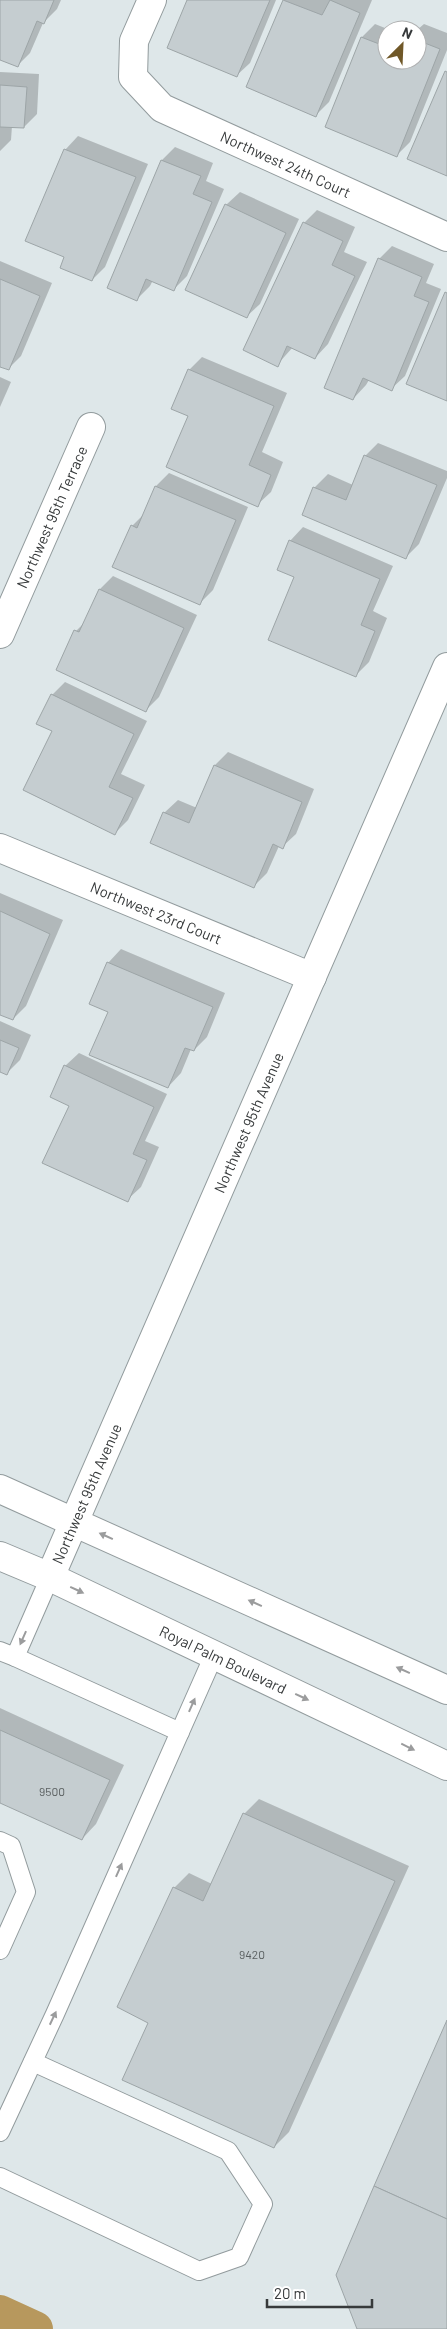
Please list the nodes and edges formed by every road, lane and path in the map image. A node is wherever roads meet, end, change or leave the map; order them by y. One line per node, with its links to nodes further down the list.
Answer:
1 (152, 0): 2 (street, Northwest 24th Court)
2 (447, 237)
3 (91, 427): 4 (street, Northwest 95th Terrace)
4 (0, 634)
5 (447, 667): 7 (street, Northwest 95th Avenue)
6 (0, 848): 7 (street, Northwest 23rd Court)
7 (312, 977): 9 (street, Northwest 95th Avenue)
8 (0, 1489): 9 (street)
9 (75, 1521): 11 (street, Northwest 95th Avenue); 14 (street, one-way to 9)
10 (0, 1556): 11 (street, Royal Palm Boulevard)
11 (50, 1577): 12 (lane, one-way to 12); 13 (street, Royal Palm Boulevard, one-way to 13)
12 (7, 1654): 15 (lane)
13 (214, 1655): 15 (lane, one-way to 13); 16 (street, Royal Palm Boulevard, one-way to 16)
14 (447, 1690)
15 (180, 1732): 19 (lane, one-way to 15)
16 (447, 1766)
17 (0, 1841): 18 (lane)
18 (0, 1950)
19 (33, 2062): 20 (lane); 21 (lane)
20 (0, 2132)
21 (0, 2177)

